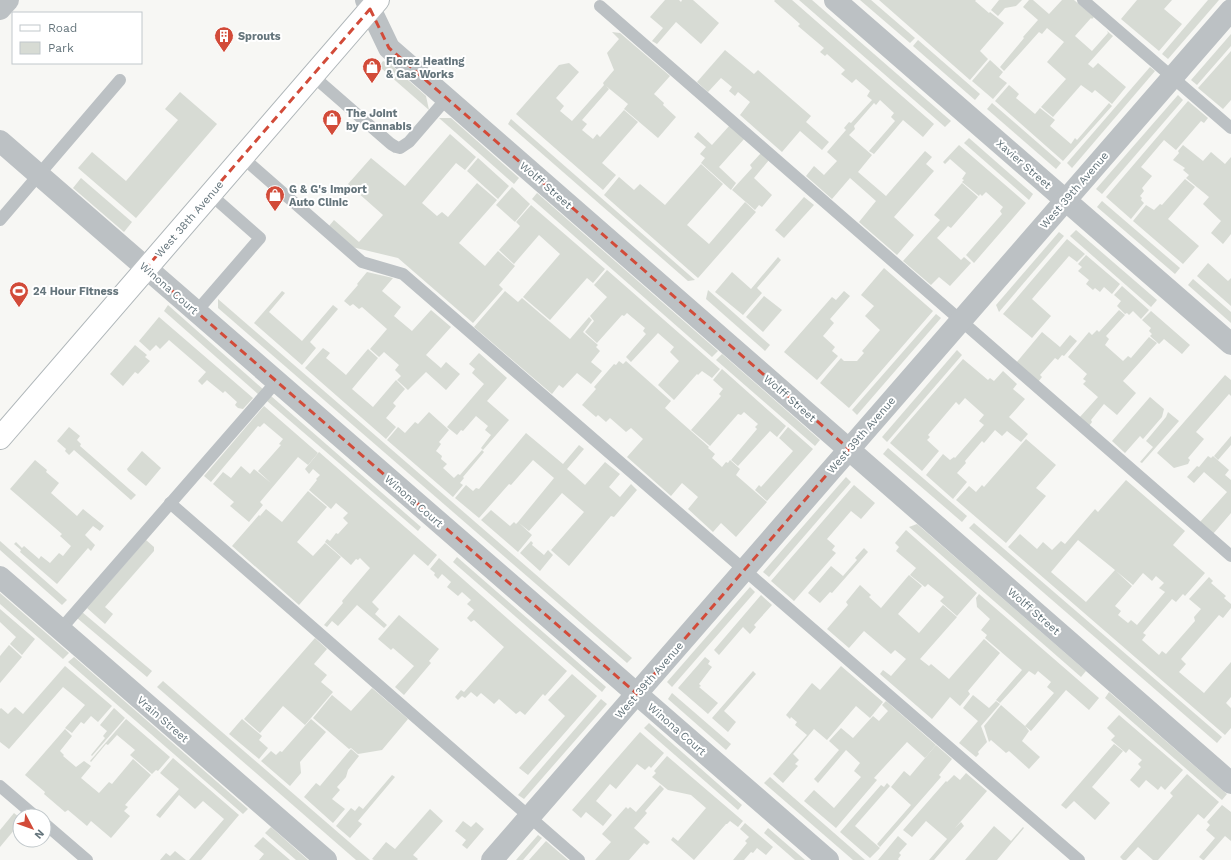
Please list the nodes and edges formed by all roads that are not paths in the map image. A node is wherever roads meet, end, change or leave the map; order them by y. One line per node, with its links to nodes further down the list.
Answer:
1 (8, 0): 6 (street)
2 (835, 0): 17 (street, Xavier Street)
3 (1083, 0): 9 (lane)
4 (371, 3): 8 (main road, West 38th Avenue); 11 (street, Wolff Street)
5 (600, 6): 21 (lane)
6 (0, 9)
7 (1231, 10): 9 (street, West 39th Avenue)
8 (313, 76): 11 (lane); 14 (main road, West 38th Avenue)
9 (1172, 77): 12 (lane); 17 (street, West 39th Avenue)
10 (120, 80): 15 (lane)
11 (446, 98): 25 (street, Wolff Street)
12 (1231, 128)
13 (0, 141): 15 (street, Winona Court)
14 (242, 158): 16 (main road, West 38th Avenue); 28 (lane)
15 (39, 175): 18 (lane); 19 (street, Winona Court)
16 (210, 194): 19 (main road, West 38th Avenue); 20 (lane)
17 (1065, 200): 21 (street, West 39th Avenue); 22 (street, Xavier Street)
18 (0, 220)
19 (146, 268): 20 (street, Winona Court); 24 (main road, West 38th Avenue)
20 (196, 312): 23 (street, Winona Court)
21 (961, 321): 25 (street, West 39th Avenue); 27 (lane)
22 (1231, 344)
23 (277, 381): 26 (lane); 31 (street, Winona Court)
24 (0, 438)
25 (849, 450): 28 (street, West 39th Avenue); 32 (street, Wolff Street)
26 (170, 503): 30 (lane); 35 (lane)
27 (1231, 556)
28 (744, 570): 31 (street, West 39th Avenue); 42 (lane)
29 (0, 578): 30 (street, Vrain Street)
30 (60, 630): 38 (street, Vrain Street)
31 (636, 694): 35 (street, West 39th Avenue); 41 (street, Winona Court)
32 (1231, 783)
33 (0, 786): 34 (lane)
34 (26, 808)
35 (530, 817): 39 (street, West 39th Avenue); 40 (lane)
36 (52, 830): 37 (lane)
37 (87, 860)
38 (326, 860)
39 (492, 860)
40 (580, 860)
41 (828, 860)
42 (1079, 860)

